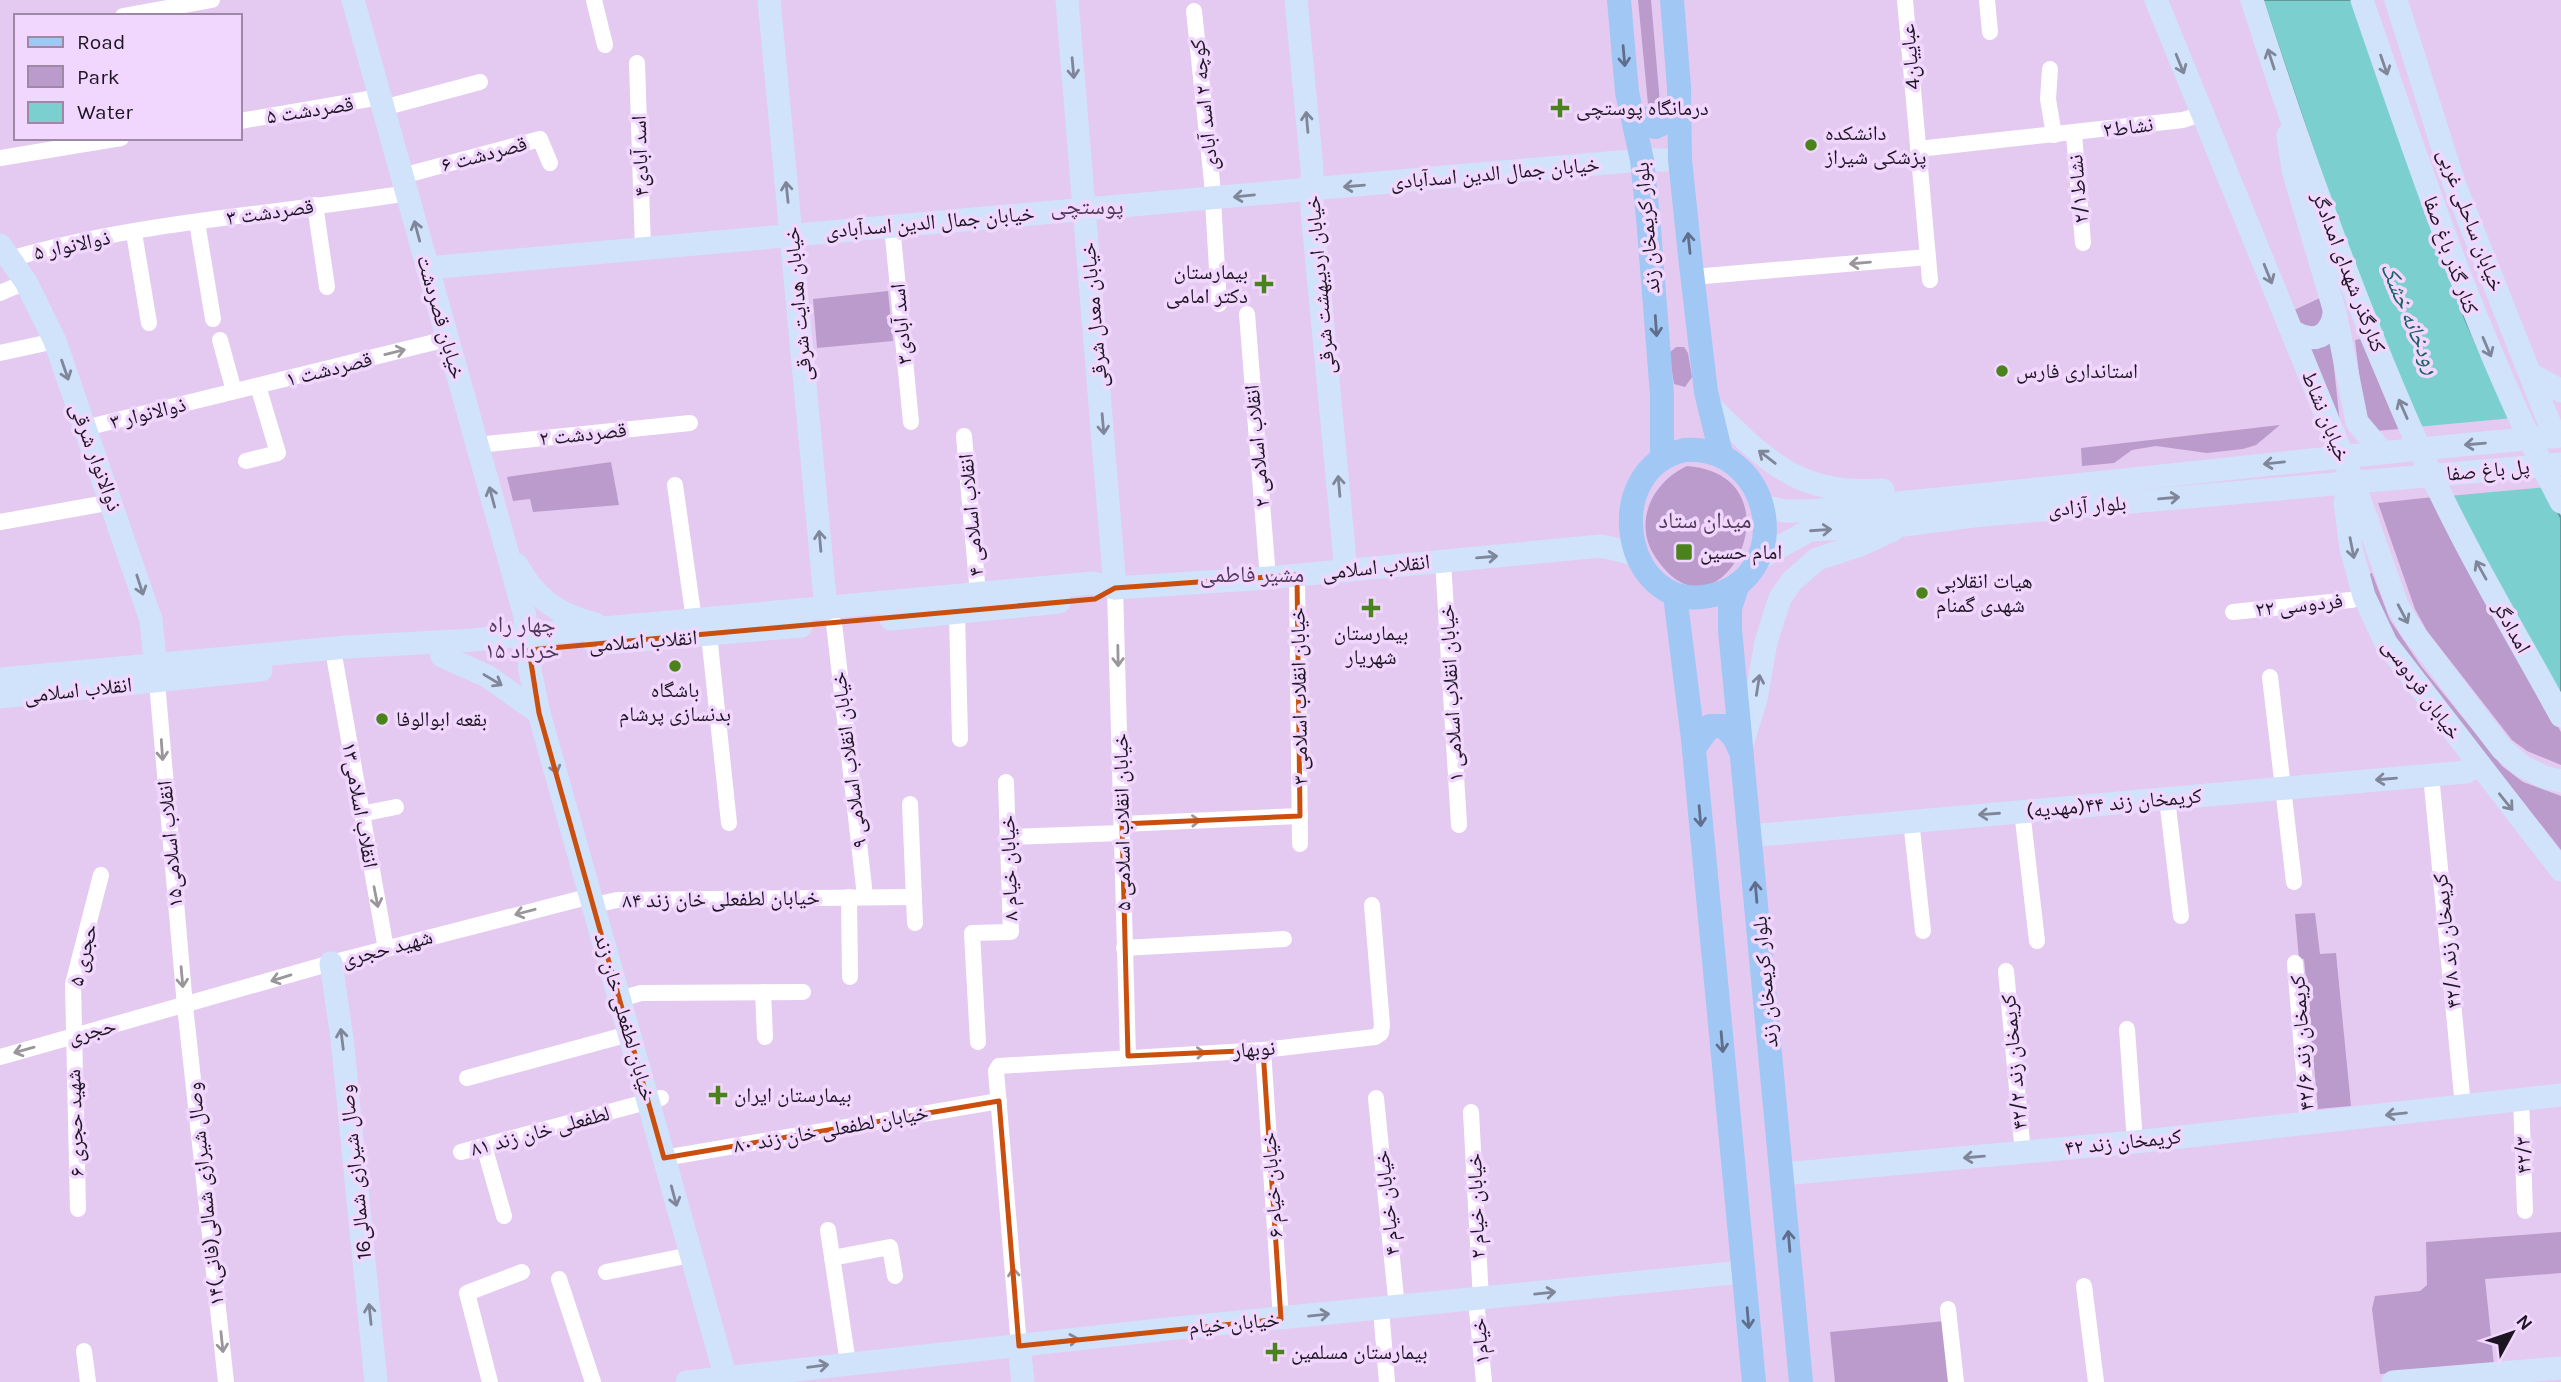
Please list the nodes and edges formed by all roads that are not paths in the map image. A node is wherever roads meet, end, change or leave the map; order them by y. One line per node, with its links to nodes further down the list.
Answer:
1 (212, 0): 16 (street)
2 (353, 0): 23 (main road, خیابان قصردشت)
3 (594, 0): 18 (street)
4 (769, 0): 45 (main road, خیابان هدایت شرقی, one-way to 4)
5 (1067, 0): 41 (main road, خیابان معدل شرقی, one-way to 41)
6 (1296, 0): 38 (main road, خیابان اردیبهشت شرقی, one-way to 6)
7 (1619, 0): 25 (main road, بلوار کریمخان زند, one-way to 25)
8 (1672, 0): 24 (main road, بلوار کریمخان زند)
9 (1906, 0): 32 (street, عباییان4)
10 (1987, 0): 17 (street)
11 (2156, 0): 26 (main road, خیابان نشاط, one-way to 26)
12 (2252, 0): 22 (main road, کنارگذر شهدای امدادگر, one-way to 12)
13 (2362, 0): 91 (main road, کنار گذر باغ صفا, one-way to 91)
14 (2396, 0): 66 (main road, خیابان ساحلی غربی)
15 (1194, 11): 39 (street, کوچه ۲ اسد آبادی)
16 (135, 14)
17 (1990, 32)
18 (605, 44)
19 (637, 63): 47 (street, اسد آبادی۴)
20 (2050, 69): 29 (street)
21 (480, 82): 23 (street, قصردشت ۵)
22 (2281, 92): 57 (main road); 95 (main road, کنارگذر شهدای امدادگر, one-way to 22)
23 (382, 102): 27 (street, قصردشت ۵); 37 (main road, خیابان قصردشت)
24 (1677, 108): 25 (main road); 35 (main road, بلوار کریمخان زند)
25 (1632, 112): 34 (main road, بلوار کریمخان زند)
26 (2201, 114): 28 (street, نشاط۲); 61 (main road, خیابان نشاط, one-way to 61)
27 (242, 121)
28 (2074, 134): 29 (street, نشاط۲); 46 (street, نشاط۲/۱)
29 (2054, 135): 32 (street, نشاط۲)
30 (97, 140): 31 (street)
31 (49, 144): 33 (street)
32 (1918, 149): 49 (street, عباییان4)
33 (0, 158)
34 (1642, 160): 35 (main road, خیابان جمال الدین اسدآبادی); 38 (main road, خیابان جمال الدین اسدآبادی, one-way to 38); 81 (main road, بلوار کریمخان زند, one-way to 81)
35 (1681, 160): 51 (main road, بلوار کریمخان زند, one-way to 35)
36 (550, 163): 37 (street, قصردشت ۶)
37 (404, 184): 40 (street, قصردشت ۳); 50 (main road, خیابان قصردشت, one-way to 37)
38 (1312, 190): 39 (main road, خیابان جمال الدین اسدآبادی, one-way to 39); 100 (main road, خیابان اردیبهشت شرقی, one-way to 38)
39 (1213, 199): 41 (main road, خیابان جمال الدین اسدآبادی); 56 (street, کوچه ۲ اسد آبادی)
40 (315, 205): 42 (street, قصردشت ۳); 54 (street)
41 (1085, 210): 43 (main road, خیابان جمال الدین اسدآبادی); 104 (main road, خیابان معدل شرقی, one-way to 104)
42 (197, 222): 44 (street, قصردشت ۳); 59 (street)
43 (892, 226): 45 (main road, خیابان جمال الدین اسدآبادی); 72 (street, اسد آبادی۳)
44 (134, 233): 48 (street, ذوالانوار ۵); 60 (street)
45 (792, 234): 47 (main road, خیابان جمال الدین اسدآبادی); 110 (main road, خیابان هدایت شرقی, one-way to 45)
46 (2083, 243)
47 (643, 249): 50 (main road, خیابان جمال الدین اسدآبادی)
48 (5, 252): 53 (main road, ذوالانوار شرقی)
49 (1928, 257): 51 (street, one-way to 51); 52 (street, عباییان4)
50 (427, 268): 62 (main road, خیابان قصردشت)
51 (1693, 277): 71 (main road, بلوار کریمخان زند)
52 (1930, 280)
53 (26, 282): 55 (street); 64 (main road, ذوالانوار شرقی)
54 (327, 287)
55 (0, 293)
56 (1219, 304)
57 (2335, 312): 61 (main road); 79 (main road)
58 (1247, 314): 102 (street, ۲ انقلاب اسلامی)
59 (213, 319)
60 (149, 323)
61 (2292, 331): 82 (main road, خیابان نشاط)
62 (447, 339): 67 (street, قصردشت ۱, one-way to 62); 77 (main road, خیابان قصردشت)
63 (220, 340): 68 (street)
64 (55, 341): 65 (street); 74 (main road, ذوالانوار شرقی, one-way to 74)
65 (0, 353)
66 (2532, 375): 69 (main road); 76 (main road, خیابان ساحلی غربی)
67 (258, 386): 68 (street, قصردشت ۱); 83 (street)
68 (234, 391): 70 (street, قصردشت ۱)
69 (2561, 391)
70 (210, 398): 74 (street, ذوالانوار ۳)
71 (1712, 408): 80 (main road, بلوار کریمخان زند); 88 (main road, one-way to 71)
72 (911, 422)
73 (690, 424): 77 (street, قصردشت ۲)
74 (85, 428): 90 (main road, ذوالانوار شرقی)
75 (964, 436): 105 (street, ۴ انقلاب اسلامی)
76 (2552, 437): 78 (main road, پل باغ صفا, one-way to 78)
77 (477, 445): 96 (main road, خیابان قصردشت, one-way to 77)
78 (2409, 450): 79 (main road, بلوار آزادی)
79 (2383, 453): 82 (main road, بلوار آزادی)
80 (1721, 454): 81 (main road); 92 (main road)
81 (1662, 457): 97 (main road)
82 (2342, 457): 86 (main road, خیابان نشاط); 89 (main road, بلوار آزادی, one-way to 89)
83 (246, 461)
84 (2558, 464): 85 (main road, پل باغ صفا)
85 (2422, 477): 86 (main road, بلوار آزادی)
86 (2353, 481): 89 (main road, بلوار آزادی, one-way to 86); 107 (main road, خیابان فردوسی, one-way to 107); 127 (main road, خیابان نشاط, one-way to 127)
87 (675, 485): 112 (street)
88 (1998, 494): 89 (main road, بلوار آزادی); 92 (main road, بلوار آزادی)
89 (2077, 496): 94 (main road, بلوار آزادی)
90 (112, 502): 93 (street); 116 (main road, ذوالانوار شرقی, one-way to 116)
91 (2561, 502)
92 (1762, 506): 98 (main road)
93 (0, 522)
94 (1904, 525): 98 (main road, بلوار آزادی, one-way to 94); 124 (main road, one-way to 94)
95 (2464, 537): 121 (main road, امدادگر, one-way to 95)
96 (503, 538): 111 (main road); 113 (main road, خیابان قصردشت)
97 (1635, 554): 99 (main road, انقلاب اسلامی, one-way to 97); 106 (main road)
98 (1760, 558): 103 (main road)
99 (1443, 561): 100 (main road, انقلاب اسلامی); 138 (street, خیابان انقلاب اسلامی ۱)
100 (1346, 570): 101 (main road, انقلاب اسلامی)
101 (1297, 575): 102 (main road, انقلاب اسلامی); 135 (street, خیابان انقلاب اسلامی ۳)
102 (1268, 578): 104 (main road, انقلاب اسلامی)
103 (1738, 584): 106 (main road); 124 (main road, بلوار کریمخان زند)
104 (1115, 588): 105 (main road, انقلاب اسلامی); 109 (main road, انقلاب اسلامی); 139 (street, خیابان انقلاب اسلامی ۵, one-way to 139)
105 (978, 594): 110 (main road, انقلاب اسلامی)
106 (1675, 594): 123 (main road)
107 (2364, 596): 108 (street, ۲۲ فردوسی); 125 (main road, خیابان فردوسی)
108 (2234, 612)
109 (957, 613): 110 (main road, انقلاب اسلامی); 122 (street)
110 (830, 616): 112 (main road, انقلاب اسلامی); 146 (street, خیابان انقلاب اسلامی ۹)
111 (608, 628): 112 (main road, انقلاب اسلامی); 113 (main road, انقلاب اسلامی)
112 (701, 628): 113 (main road, انقلاب اسلامی); 137 (street)
113 (527, 642): 114 (main road, انقلاب اسلامی); 116 (main road, انقلاب اسلامی); 120 (main road, خیابان لطفعلی خان زند)
114 (442, 656): 115 (main road, انقلاب اسلامی); 120 (main road, one-way to 120)
115 (335, 661): 116 (main road, انقلاب اسلامی); 134 (street, انقلاب اسلامی۱۳)
116 (157, 673): 118 (main road, انقلاب اسلامی); 119 (main road, انقلاب اسلامی); 164 (street, انقلاب اسلامی۱۵, one-way to 164)
117 (2270, 677): 129 (street)
118 (0, 679)
119 (0, 697)
120 (540, 713): 148 (main road, خیابان لطفعلی خان زند, one-way to 148)
121 (2561, 716)
122 (960, 739)
123 (1694, 748): 124 (main road); 196 (main road, one-way to 196)
124 (1740, 751): 140 (main road, بلوار کریمخان زند)
125 (2476, 764): 126 (main road, کریمخان زند ۴۴(مهدیه)); 143 (main road, خیابان فردوسی, one-way to 143)
126 (2431, 775): 129 (main road, کریمخان زند ۴۴(مهدیه), one-way to 129); 179 (street, کریمخان زند ۴۲/۸)
127 (2561, 781)
128 (1006, 782): 141 (street, خیابان خیام ۸)
129 (2282, 789): 130 (main road, کریمخان زند ۴۴(مهدیه)); 145 (street)
130 (2167, 799): 133 (main road, کریمخان زند ۴۴(مهدیه)); 150 (street)
131 (910, 804): 147 (street)
132 (396, 807): 134 (street)
133 (2022, 811): 136 (main road, کریمخان زند ۴۴(مهدیه), one-way to 136); 154 (street)
134 (361, 814): 156 (street, انقلاب اسلامی۱۳, one-way to 156)
135 (1300, 817): 139 (street, one-way to 135); 142 (street, خیابان انقلاب اسلامی ۳)
136 (1911, 820): 140 (main road, کریمخان زند ۴۴(مهدیه)); 152 (street)
137 (729, 823)
138 (1459, 825)
139 (1122, 829): 141 (street); 155 (street, خیابان انقلاب اسلامی ۵)
140 (1750, 836): 187 (main road, بلوار کریمخان زند, one-way to 140)
141 (1007, 837): 169 (street, خیابان خیام ۸)
142 (1300, 844)
143 (2561, 870)
144 (101, 875): 167 (street, حجری ۵)
145 (2294, 882)
146 (857, 897): 147 (street, خیابان لطفعلی خان زند ۸۴); 148 (street, خیابان لطفعلی خان زند ۸۴); 160 (street, خیابان لطفعلی خان زند ۸۴)
147 (914, 897): 151 (street)
148 (592, 900): 156 (street, شهید حجری, one-way to 156); 163 (main road, خیابان لطفعلی خان زند)
149 (1372, 905): 170 (street, نوبهار)
150 (2180, 916)
151 (915, 923)
152 (1923, 931)
153 (1283, 939): 155 (street)
154 (2037, 941)
155 (1124, 948): 171 (street, خیابان انقلاب اسلامی ۵)
156 (386, 949): 157 (street, شهید حجری)
157 (331, 963): 164 (street, شهید حجری, one-way to 164); 212 (main road, وصال شیرازی شمالی16, one-way to 157)
158 (2295, 963): 181 (street, کریمخان زند ۴۲/۶)
159 (2006, 971): 185 (street, کریمخان زند ۴۲/۲)
160 (850, 977)
161 (763, 992): 162 (street); 163 (street); 168 (street)
162 (803, 992)
163 (620, 999): 166 (main road, خیابان لطفعلی خان زند)
164 (185, 1006): 167 (street, حجری); 211 (street, ۱۴وصال شیرازی شمالی(فانی), one-way to 211)
165 (2127, 1029): 182 (street)
166 (629, 1034): 173 (street); 177 (main road, خیابان لطفعلی خان زند)
167 (72, 1037): 172 (street, حجری, one-way to 172); 188 (street, شهید حجری ۶)
168 (765, 1037)
169 (978, 1042)
170 (1263, 1050): 171 (street, نوبهار, one-way to 170); 203 (street, خیابان خیام ۶)
171 (1128, 1056): 178 (street, نوبهار)
172 (0, 1057)
173 (467, 1078)
174 (2561, 1095): 176 (main road, کریمخان زند ۴۲)
175 (1376, 1098): 201 (street, خیابان خیام ۴)
176 (2521, 1098): 179 (main road, کریمخان زند ۴۲); 189 (street, ۴۲/۳)
177 (655, 1100): 183 (street, لطفعلی خان زند ۸۱); 186 (main road, خیابان لطفعلی خان زند)
178 (999, 1101): 186 (street, خیابان لطفعلی خان زند ۸۰); 204 (street, one-way to 178)
179 (2463, 1107): 181 (main road, کریمخان زند ۴۲, one-way to 181)
180 (1471, 1112): 200 (street, خیابان خیام ۲)
181 (2308, 1123): 182 (main road, کریمخان زند ۴۲)
182 (2135, 1142): 185 (main road, کریمخان زند ۴۲)
183 (484, 1146): 184 (street, لطفعلی خان زند ۸۱); 190 (street)
184 (461, 1152)
185 (2023, 1153): 187 (main road, کریمخان زند ۴۲, one-way to 187)
186 (664, 1158): 192 (main road, خیابان لطفعلی خان زند, one-way to 192)
187 (1783, 1174): 220 (main road, بلوار کریمخان زند, one-way to 187)
188 (78, 1209)
189 (2525, 1211)
190 (504, 1216)
191 (828, 1230): 193 (street)
192 (690, 1255): 195 (street); 209 (main road, خیابان لطفعلی خان زند)
193 (832, 1258): 197 (street); 206 (street)
194 (522, 1272): 213 (street)
195 (606, 1272)
196 (1743, 1272): 200 (main road, خیابان خیام, one-way to 196); 219 (main road, one-way to 219)
197 (895, 1276)
198 (559, 1279): 214 (street)
199 (2084, 1286): 222 (street)
200 (1478, 1300): 201 (main road, خیابان خیام); 218 (street, ۱خیام)
201 (1389, 1309): 203 (main road, خیابان خیام, one-way to 201); 217 (street, خیابان خیام ۴)
202 (1948, 1309): 221 (street)
203 (1281, 1319): 204 (main road, خیابان خیام, one-way to 203)
204 (1019, 1346): 206 (main road, خیابان خیام); 216 (main road)
205 (84, 1351): 210 (street)
206 (848, 1363): 209 (main road, خیابان خیام, one-way to 206)
207 (2561, 1368): 208 (main road)
208 (2489, 1379): 223 (main road)
209 (726, 1380): 215 (main road, خیابان خیام)
210 (88, 1382)
211 (226, 1382)
212 (376, 1382)
213 (490, 1382)
214 (593, 1382)
215 (687, 1382)
216 (1023, 1382)
217 (1387, 1382)
218 (1484, 1382)
219 (1754, 1382)
220 (1801, 1382)
221 (1956, 1382)
222 (2096, 1382)
223 (2401, 1382)

